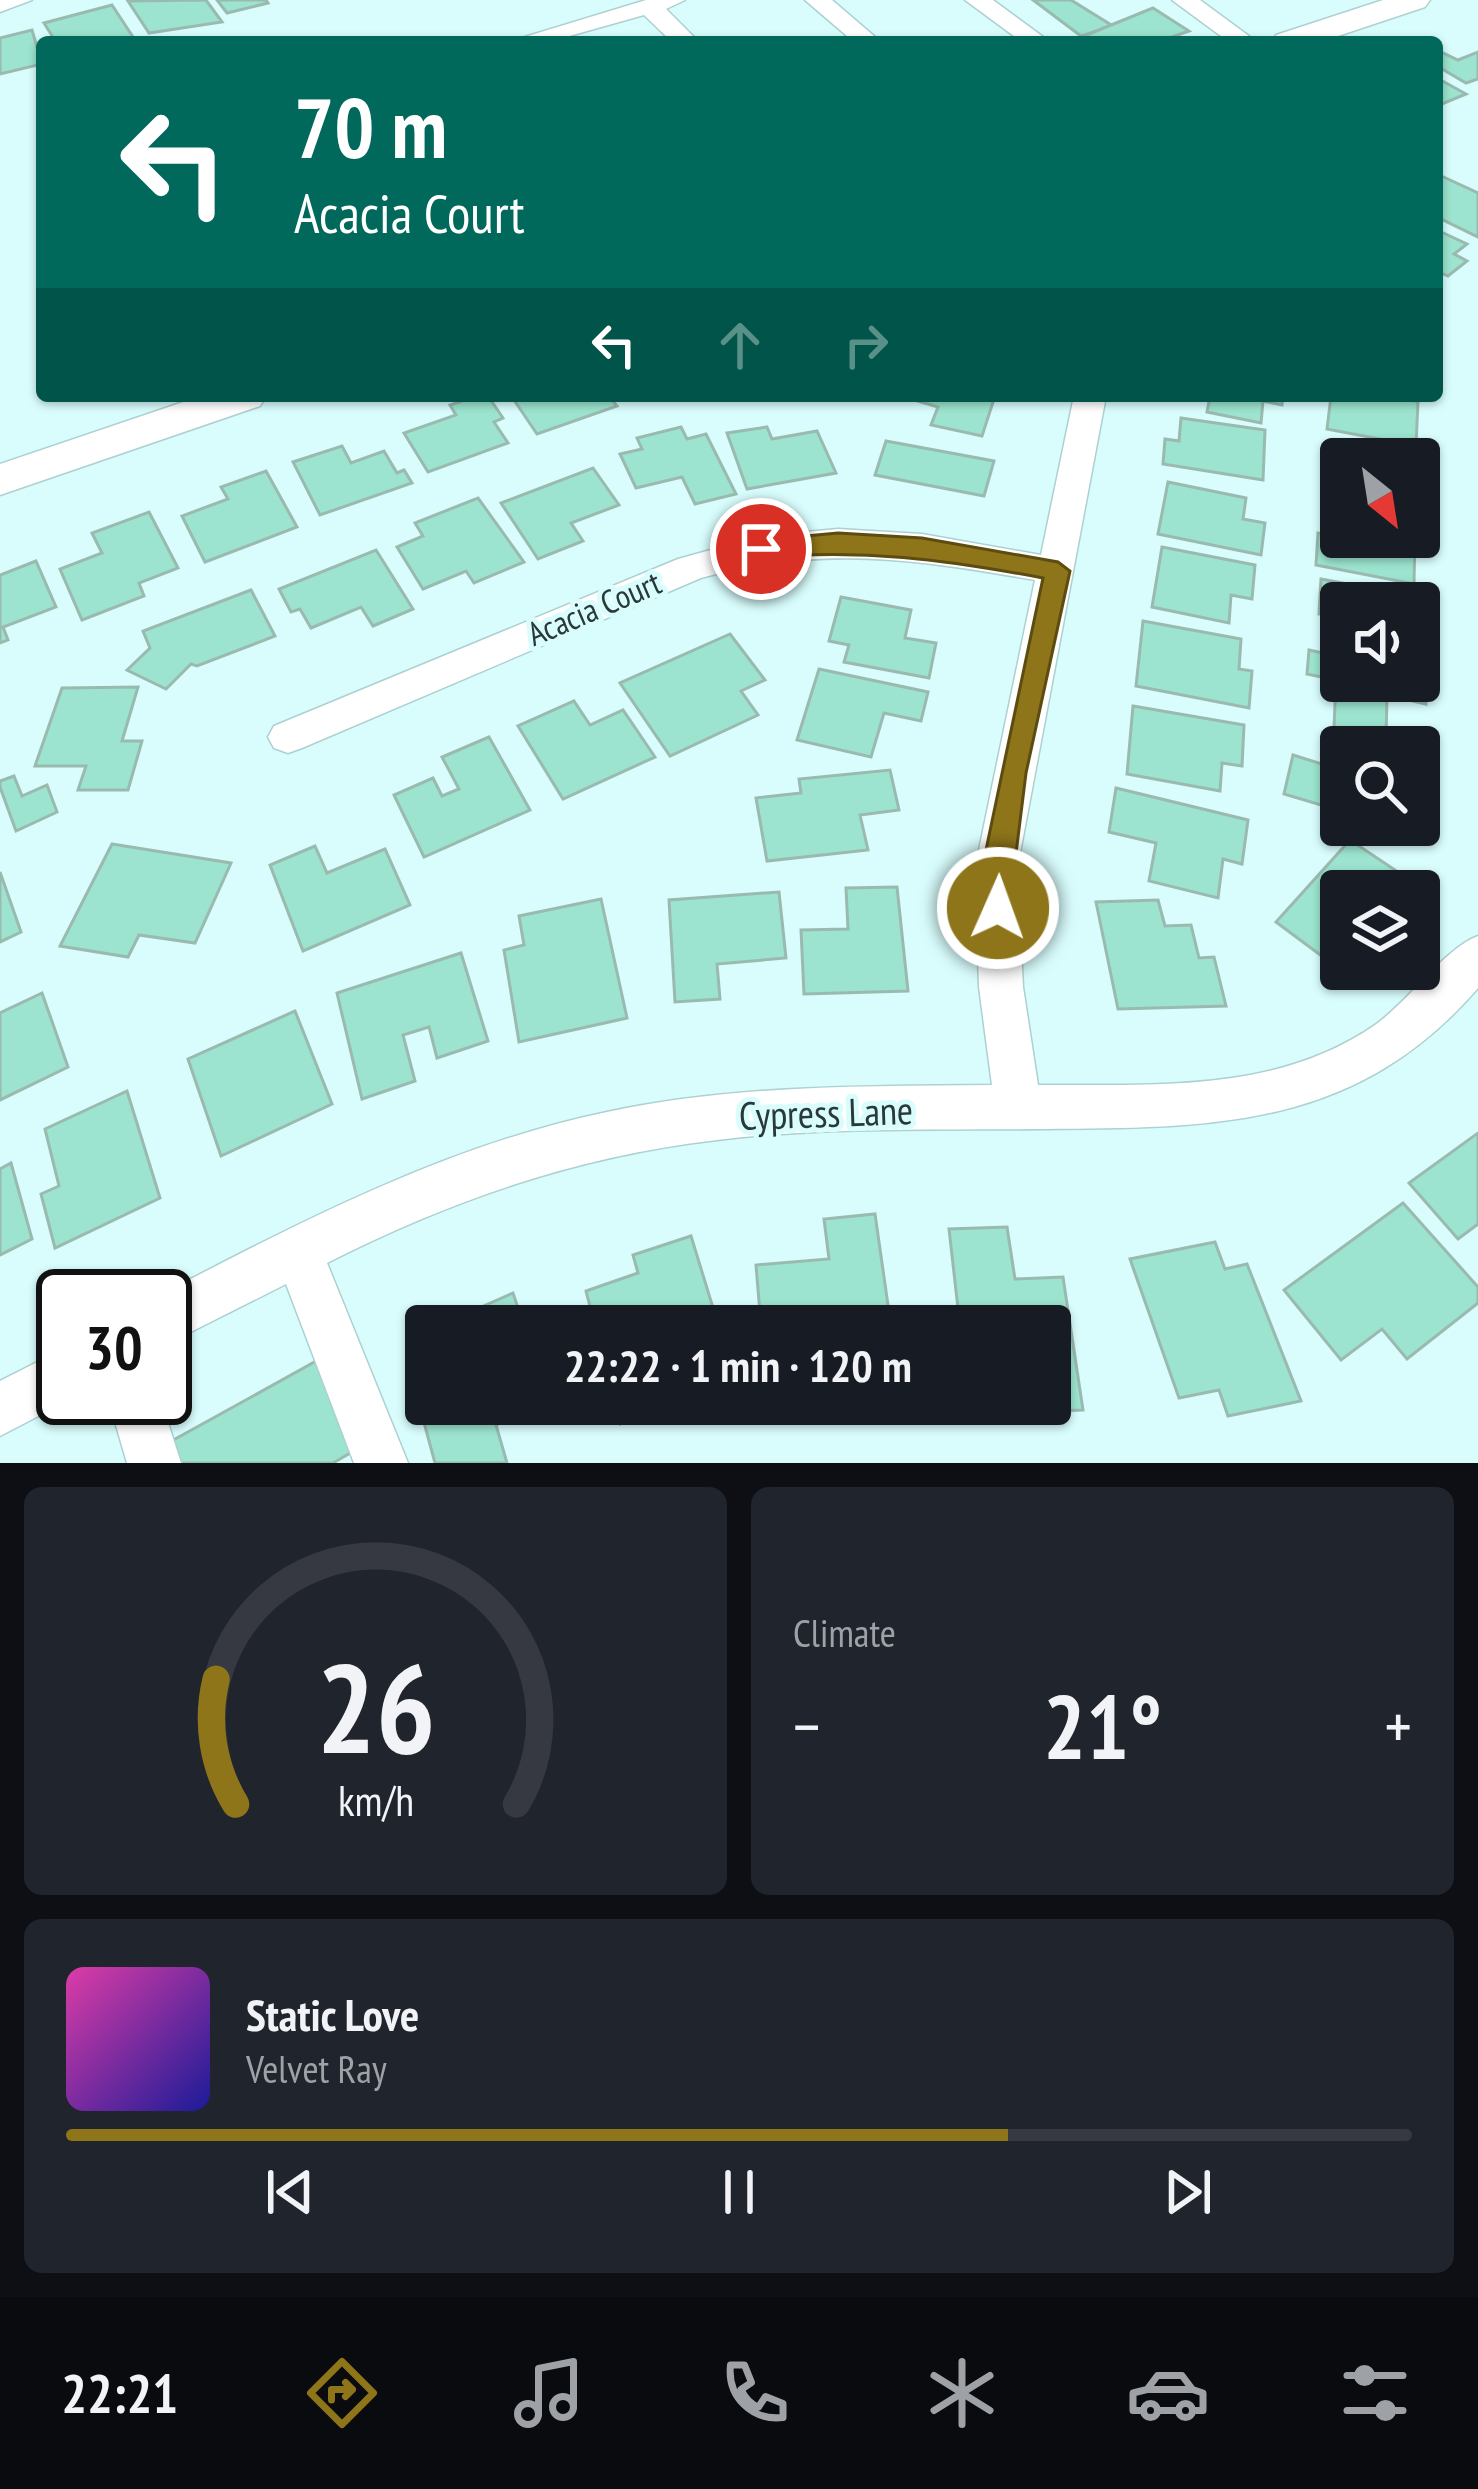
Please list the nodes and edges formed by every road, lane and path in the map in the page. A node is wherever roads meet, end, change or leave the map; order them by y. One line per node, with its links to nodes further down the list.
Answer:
1 (20, 0): 7 (street)
2 (818, 0): 12 (street)
3 (977, 0): 13 (street)
4 (1184, 0): 14 (street)
5 (1414, 0): 15 (main road)
6 (661, 3): 8 (street); 11 (street)
7 (0, 5)
8 (597, 21): 9 (street); 10 (street)
9 (542, 36)
10 (612, 36)
11 (683, 36)
12 (861, 36)
13 (1029, 36)
14 (1237, 36)
15 (1306, 36)
16 (228, 402): 18 (main road)
17 (1089, 402): 19 (street)
18 (0, 480)
19 (1058, 571): 20 (street, Acacia Court); 22 (street)
20 (288, 737)
21 (1478, 955): 22 (street, Cypress Lane)
22 (1018, 1108): 23 (street, Cypress Lane)
23 (298, 1251): 24 (street, Cypress Lane); 29 (street)
24 (192, 1306)
25 (36, 1390): 26 (street)
26 (0, 1410)
27 (142, 1425): 28 (street)
28 (154, 1463)
29 (381, 1463)

